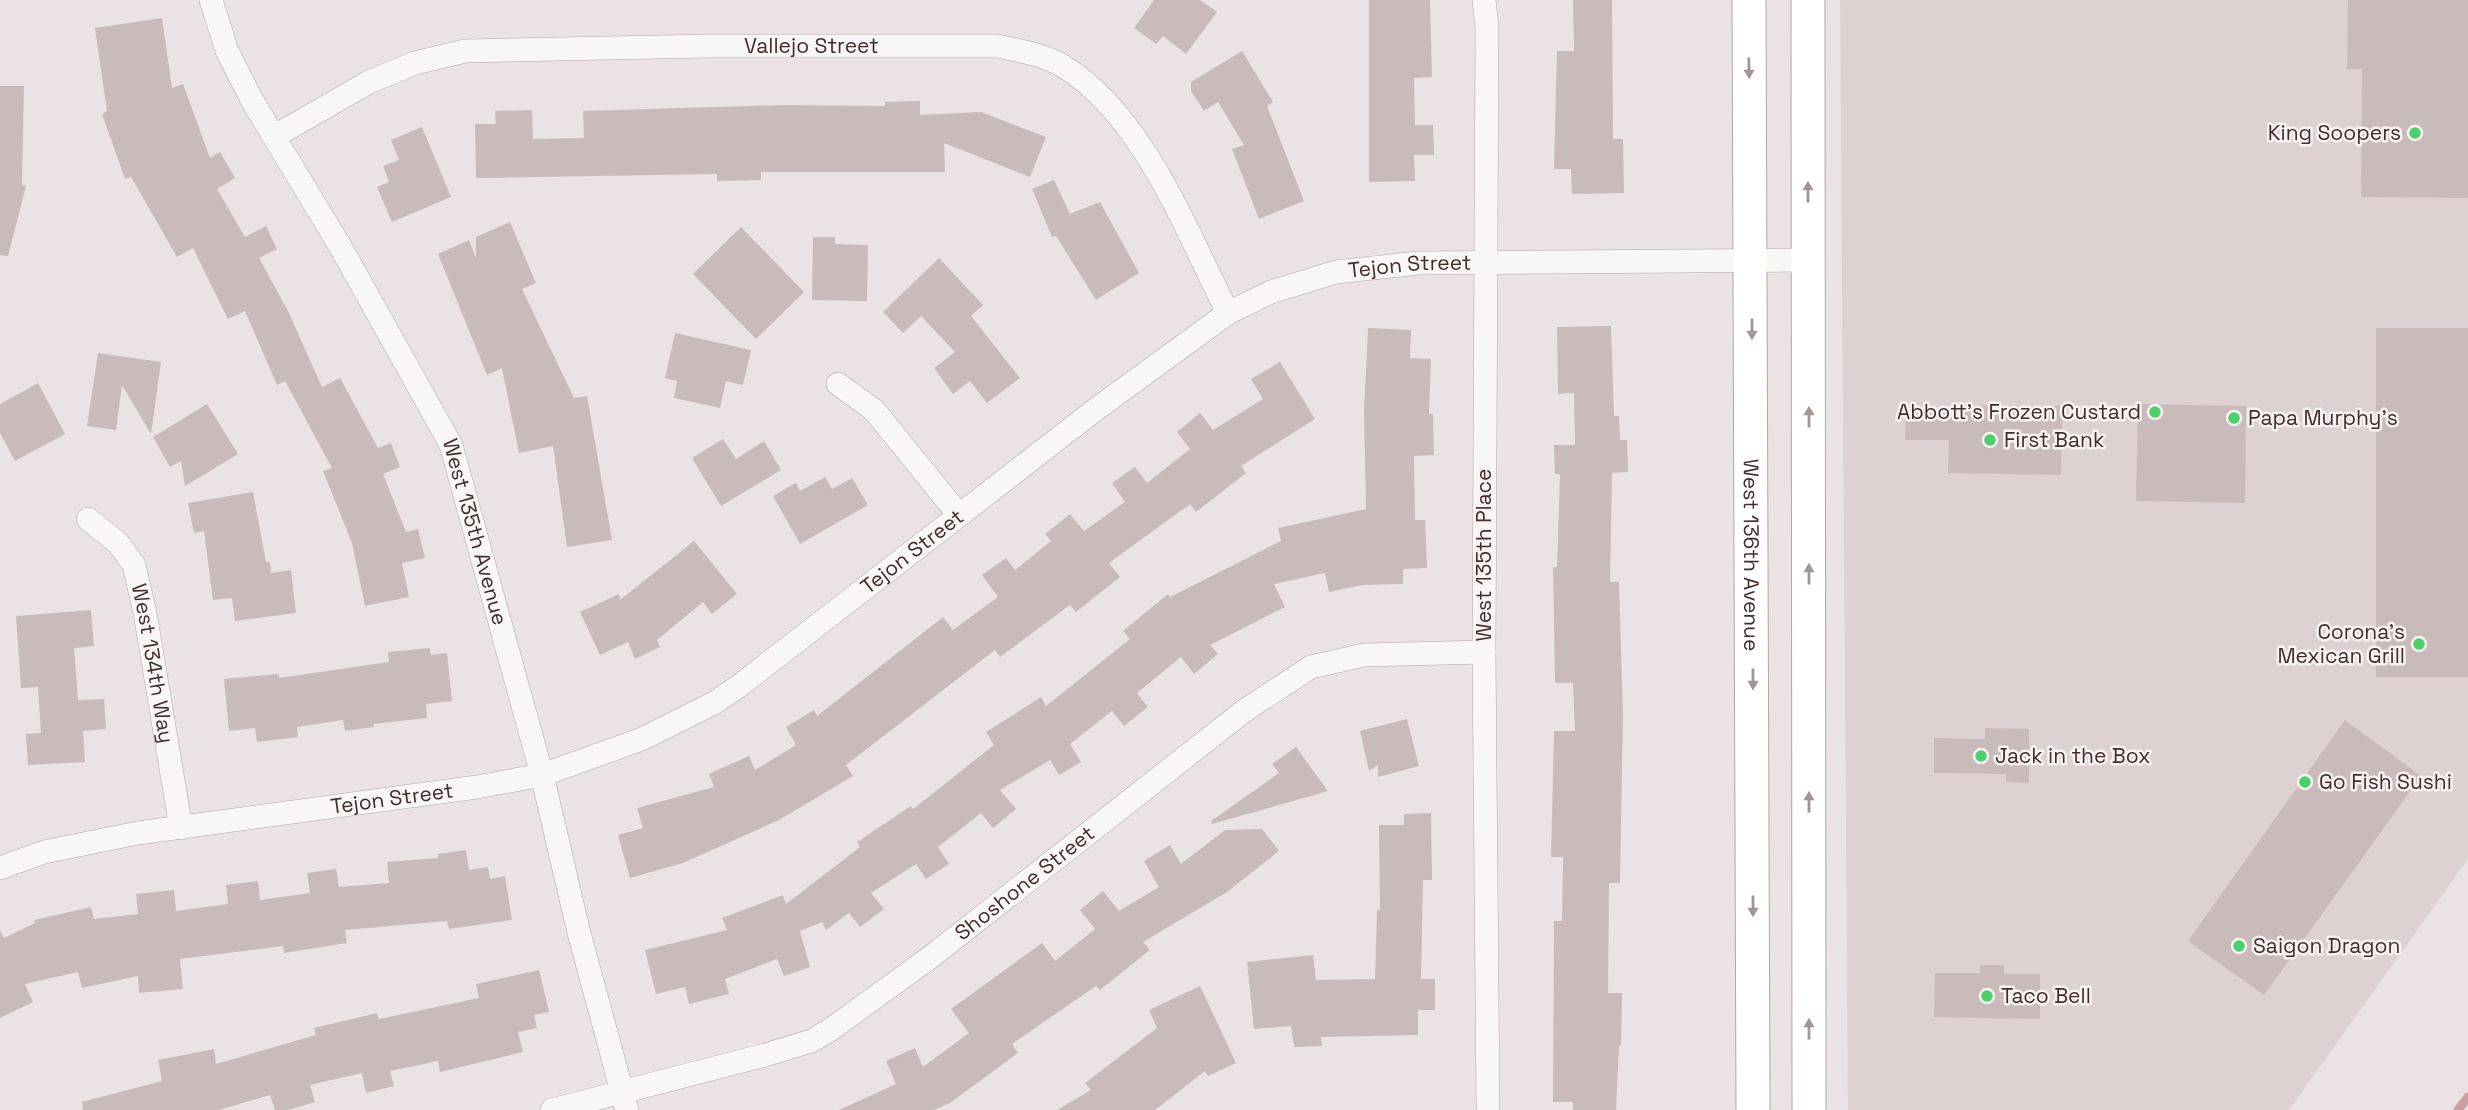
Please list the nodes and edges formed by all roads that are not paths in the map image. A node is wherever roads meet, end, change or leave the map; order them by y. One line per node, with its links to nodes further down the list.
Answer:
1 (211, 0): 5 (street, West 135th Avenue)
2 (1484, 0): 8 (street, West 135th Place)
3 (1749, 0): 6 (main road, West 136th Avenue, one-way to 6)
4 (1808, 0): 7 (main road, one-way to 4)
5 (275, 136): 9 (street, Vallejo Street); 14 (street, West 135th Avenue)
6 (1751, 260): 7 (street, Tejon Street); 8 (street, Tejon Street); 20 (main road, West 136th Avenue, one-way to 20)
7 (1809, 260): 21 (main road, one-way to 7)
8 (1485, 262): 9 (street, Tejon Street); 13 (street, West 135th Place)
9 (1228, 313): 11 (street, Tejon Street)
10 (838, 384): 11 (street)
11 (959, 515): 14 (street, Tejon Street)
12 (88, 519): 15 (street, West 134th Way)
13 (1484, 652): 17 (street, Shoshone Street); 19 (street, West 135th Place)
14 (542, 775): 15 (street, Tejon Street); 17 (street, West 135th Avenue)
15 (181, 828): 16 (street, Tejon Street)
16 (0, 868)
17 (624, 1101): 18 (street, Shoshone Street)
18 (551, 1110)
19 (1488, 1110)
20 (1753, 1110)
21 (1809, 1110)

